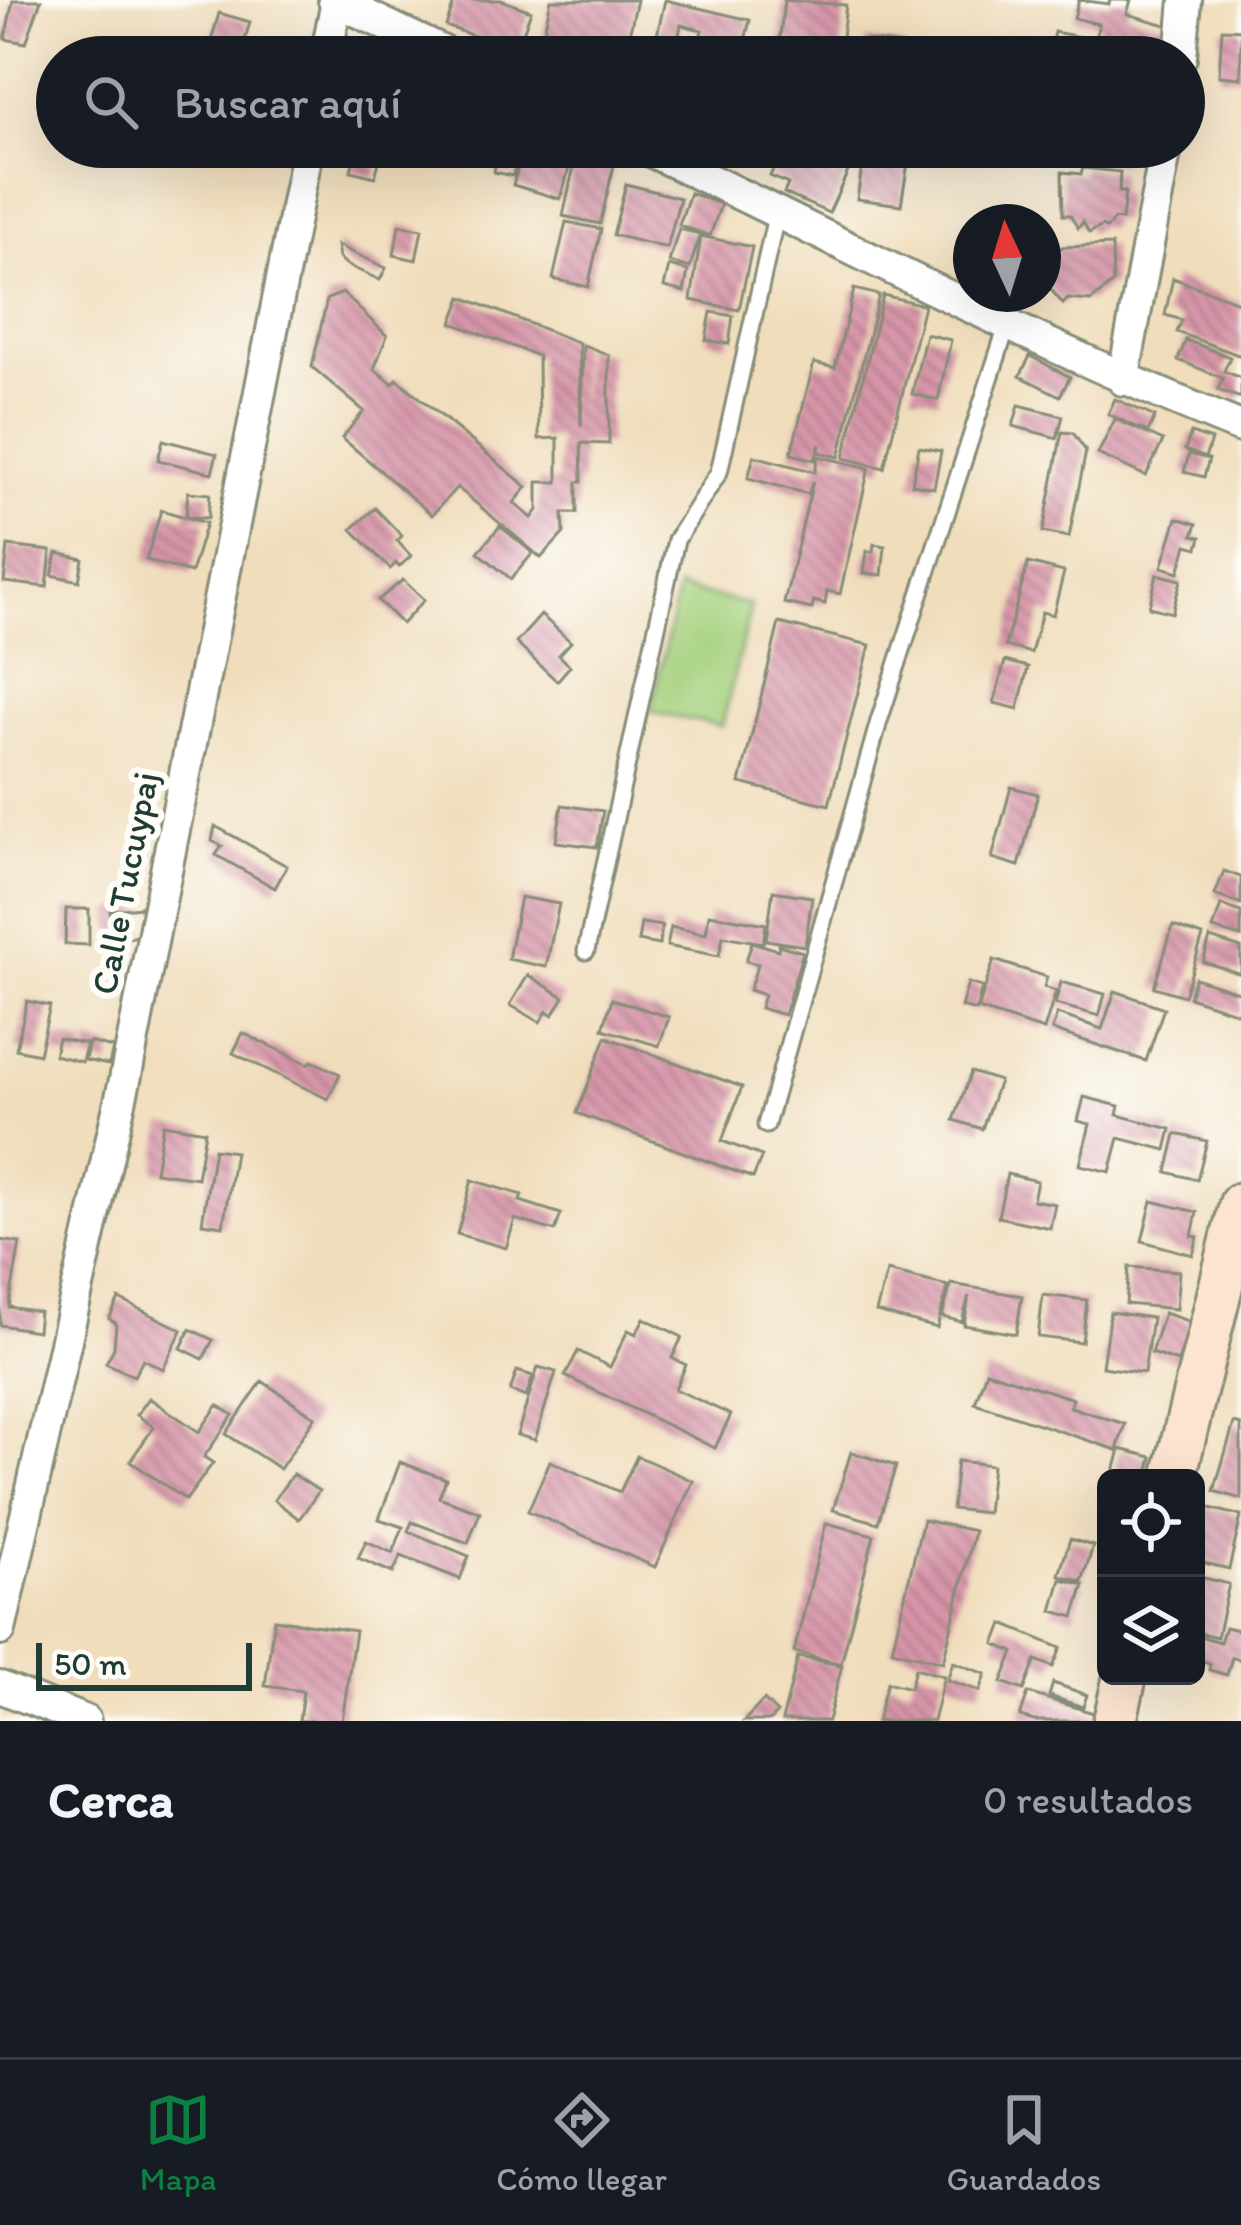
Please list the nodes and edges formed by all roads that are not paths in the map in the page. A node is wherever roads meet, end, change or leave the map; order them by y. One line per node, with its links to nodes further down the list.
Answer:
1 (336, 0): 3 (street); 4 (street)
2 (1186, 0): 5 (street)
3 (330, 36)
4 (411, 36)
5 (1183, 36)
6 (304, 168): 17 (street, Calle Tucuypaj)
7 (686, 168): 9 (street)
8 (1162, 168): 11 (street)
9 (777, 212): 10 (street); 13 (lane)
10 (1007, 326): 11 (street); 14 (lane)
11 (1123, 380): 12 (street)
12 (1241, 428)
13 (586, 951)
14 (766, 1124)
15 (1241, 1204): 16 (main road)
16 (1176, 1469)
17 (0, 1630)
18 (1123, 1685): 21 (main road)
19 (0, 1688): 20 (street)
20 (85, 1721)
21 (1114, 1721)

